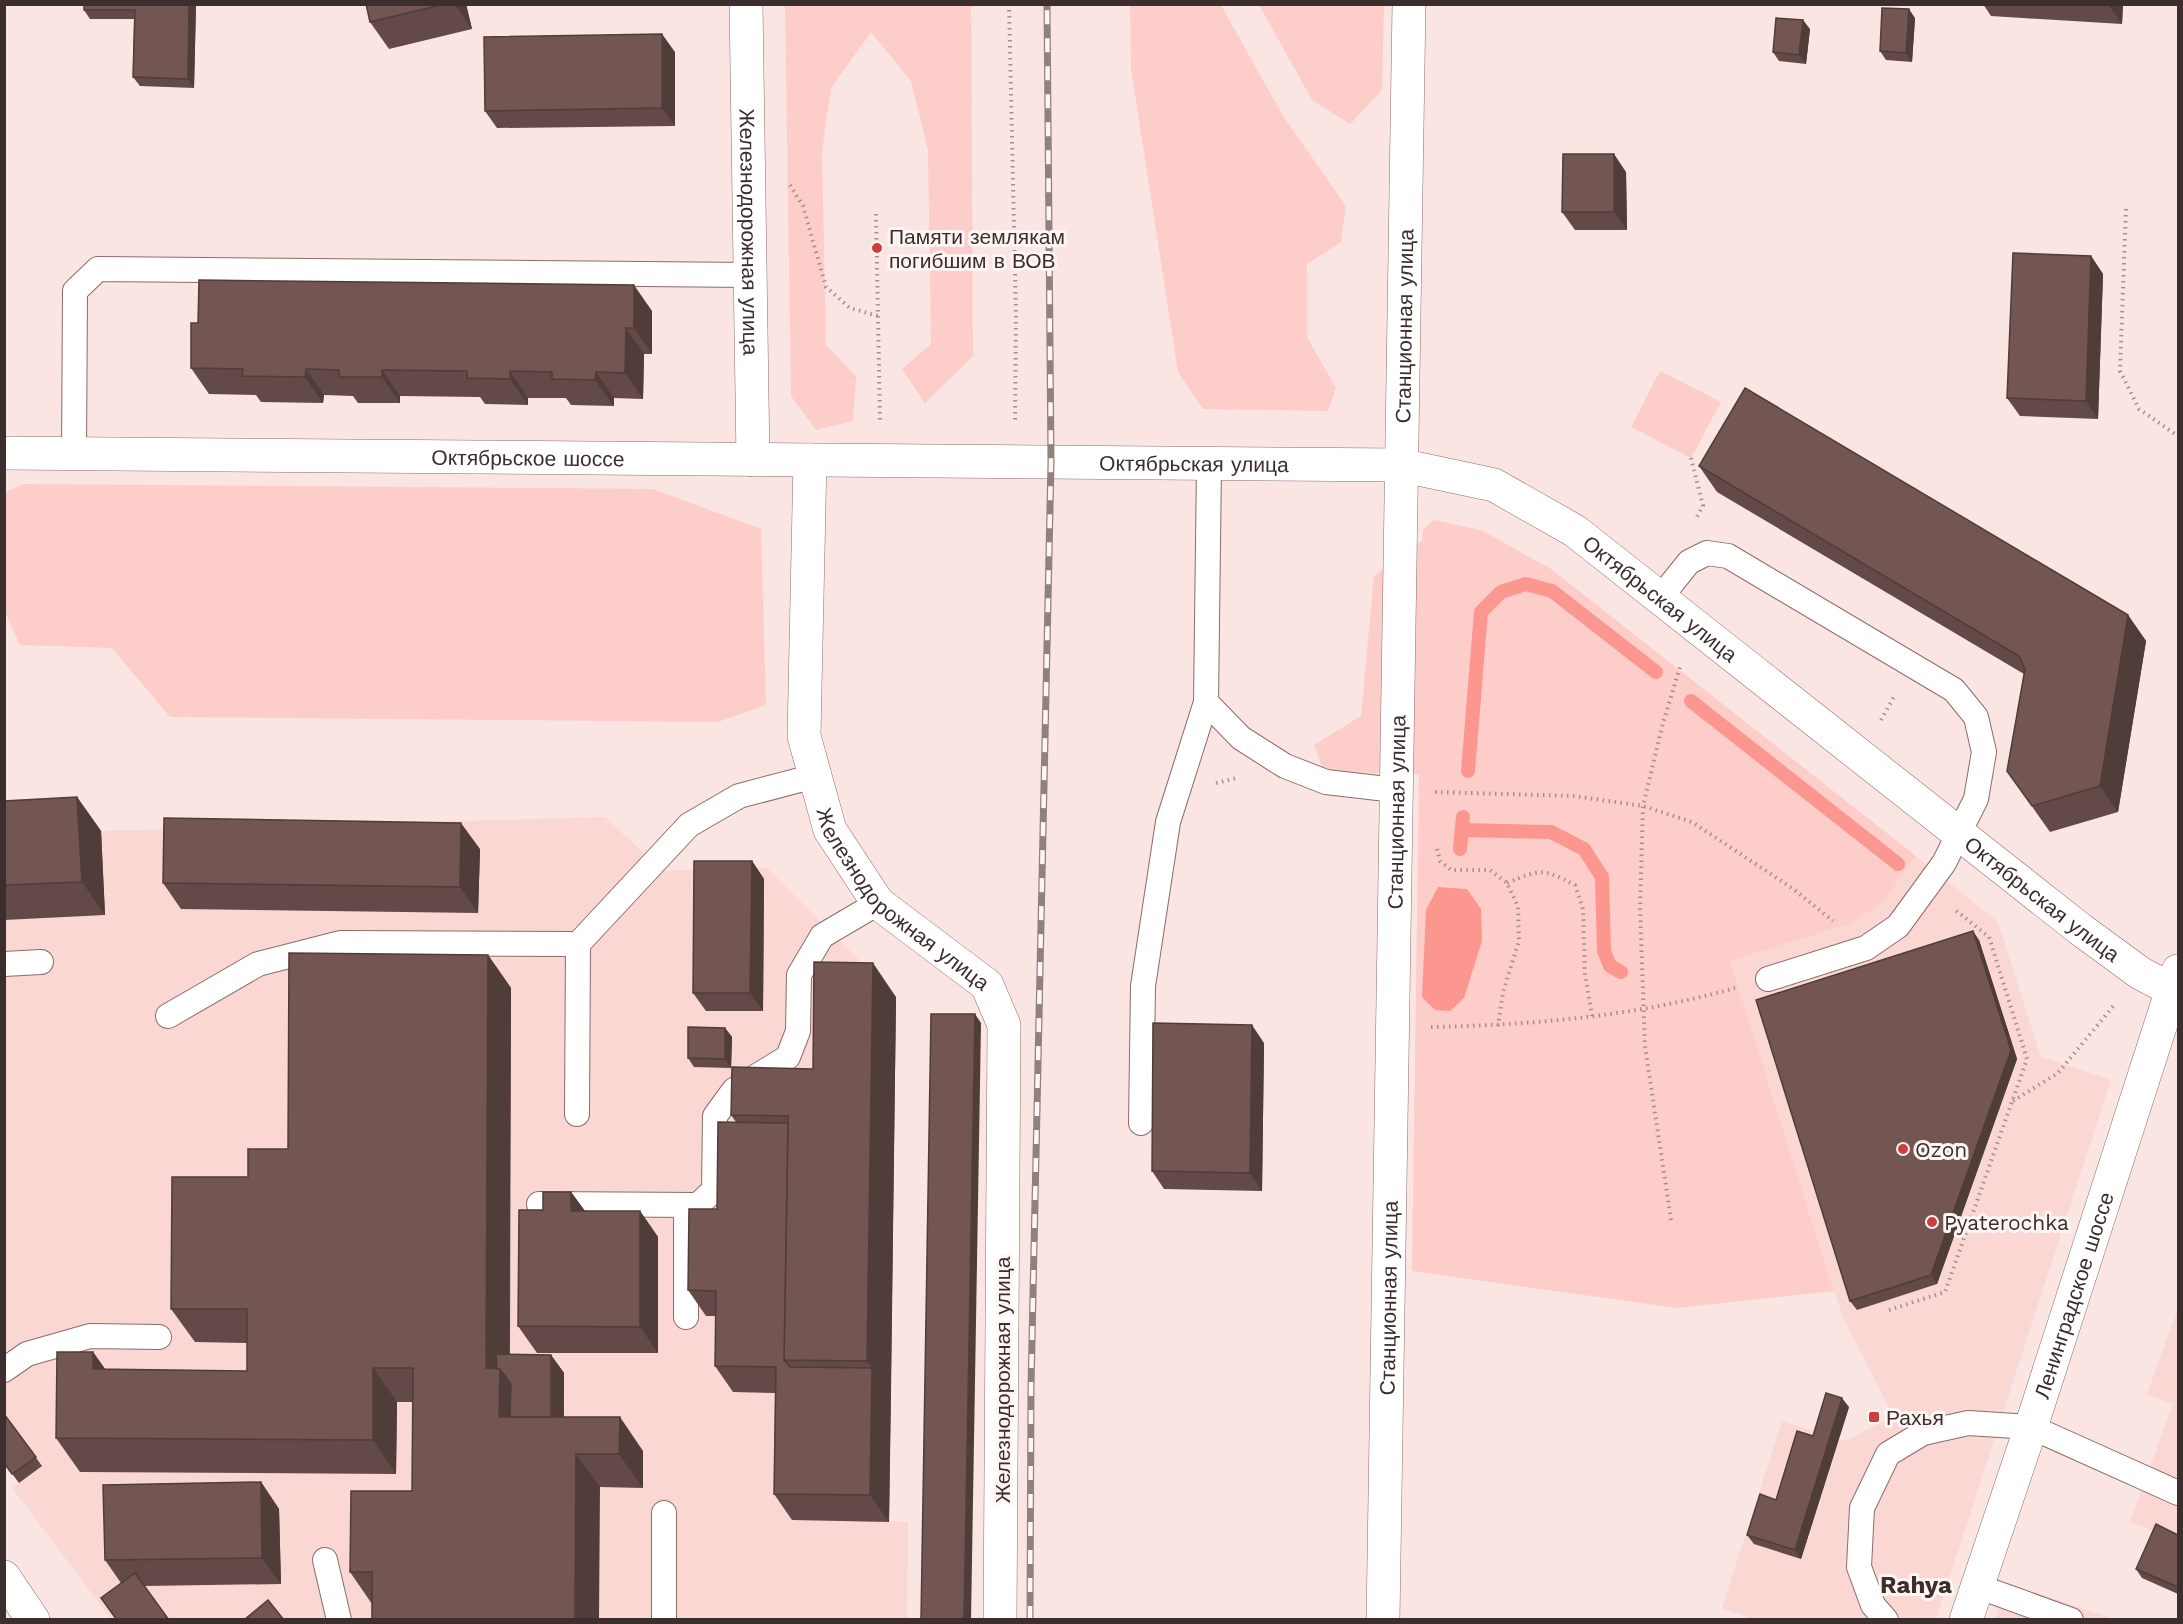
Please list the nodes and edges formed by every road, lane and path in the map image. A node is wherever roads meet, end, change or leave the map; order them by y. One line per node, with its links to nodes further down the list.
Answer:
1 (746, 4): 4 (street, Железнодорожная улица)
2 (1009, 4): 16 (path)
3 (1409, 4): 19 (street, Станционная улица)
4 (748, 151): 7 (street, Железнодорожная улица); 8 (path)
5 (2126, 209): 9 (path)
6 (876, 214): 8 (path)
7 (750, 275): 11 (lane); 13 (street, Железнодорожная улица)
8 (878, 316): 15 (path)
9 (2178, 436)
10 (4, 453): 11 (street, Октябрьское шоссе)
11 (74, 453): 13 (street, Октябрьское шоссе)
12 (1691, 458): 20 (path)
13 (753, 459): 14 (street, Октябрьское шоссе)
14 (810, 460): 15 (street, Октябрьское шоссе); 25 (street, Железнодорожная улица)
15 (881, 460): 16 (street, Октябрьское шоссе)
16 (1015, 462): 17 (street, Октябрьское шоссе)
17 (1051, 462): 18 (street, Октябрьская улица)
18 (1209, 464): 19 (street, Октябрьская улица); 23 (lane)
19 (1400, 465): 21 (street, Октябрьская улица); 27 (street, Станционная улица)
20 (1703, 506)
21 (1660, 598): 31 (street, Октябрьская улица); 31 (lane)
22 (1683, 657): 30 (path)
23 (1206, 702): 24 (lane); 50 (lane)
24 (1285, 766): 26 (path); 27 (lane)
25 (815, 776): 35 (street, Железнодорожная улица); 36 (lane)
26 (1213, 784)
27 (1395, 790): 28 (path); 47 (street, Станционная улица)
28 (1439, 792): 29 (path); 30 (path)
29 (1438, 802)
30 (1643, 806): 37 (path); 43 (path)
31 (1958, 833): 34 (lane); 40 (street, Октябрьская улица)
32 (1435, 844): 33 (path)
33 (1507, 883): 45 (path); 46 (path)
34 (1927, 887): 37 (lane); 48 (path)
35 (878, 903): 52 (lane); 67 (street, Железнодорожная улица)
36 (578, 944): 44 (lane); 49 (lane)
37 (1866, 948): 41 (lane)
38 (41, 962): 39 (lane)
39 (4, 964)
40 (2140, 973): 42 (street, Октябрьская улица); 48 (path)
41 (1768, 979): 43 (path)
42 (2175, 981): 58 (street, Ленинградское шоссе)
43 (1643, 1008): 45 (path); 53 (path)
44 (168, 1016)
45 (1592, 1016): 46 (path)
46 (1498, 1026): 47 (path)
47 (1391, 1028): 68 (street, Станционная улица)
48 (2012, 1102): 54 (path)
49 (577, 1114)
50 (1141, 1123)
51 (539, 1204): 52 (lane)
52 (686, 1204): 55 (lane)
53 (1671, 1220)
54 (1889, 1310)
55 (686, 1317)
56 (159, 1337): 57 (lane)
57 (4, 1370)
58 (2031, 1427): 59 (lane); 63 (street, Ленинградское шоссе); 69 (lane)
59 (2178, 1493)
60 (664, 1513): 66 (lane)
61 (325, 1560): 65 (lane)
62 (4, 1577): 64 (street)
63 (1977, 1586): 70 (street, Ленинградское шоссе); 71 (lane)
64 (33, 1620)
65 (339, 1620)
66 (664, 1620)
67 (1000, 1620)
68 (1383, 1620)
69 (1886, 1620)
70 (1966, 1620)
71 (2071, 1620)

